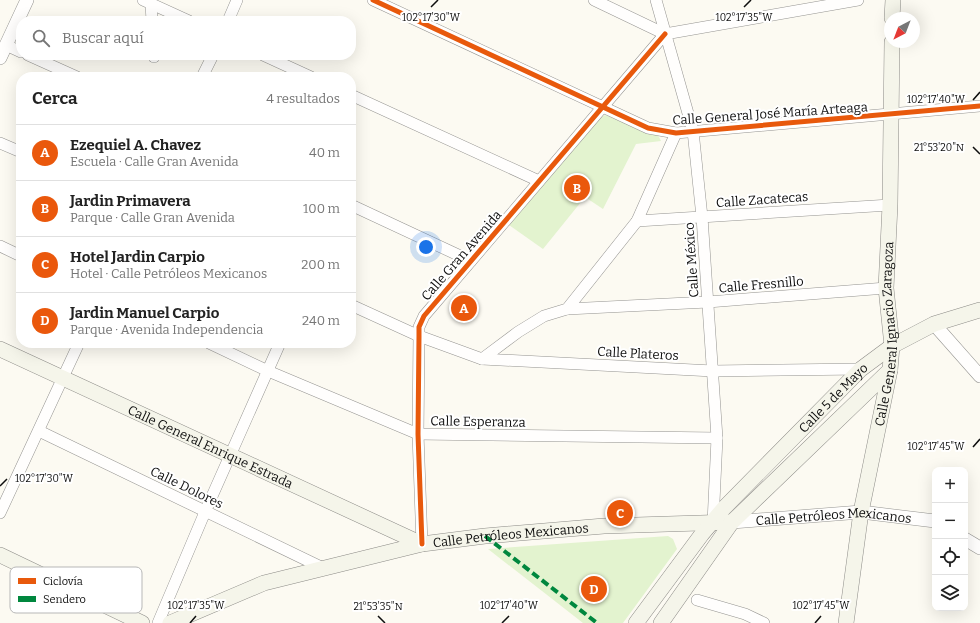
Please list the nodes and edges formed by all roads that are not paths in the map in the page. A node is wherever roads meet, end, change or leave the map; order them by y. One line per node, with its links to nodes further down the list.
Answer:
1 (27, 0): 10 (street)
2 (237, 0): 13 (street)
3 (373, 0): 28 (street, Calle General José María Arteaga)
4 (594, 0): 15 (street)
5 (656, 0): 15 (street, Calle México)
6 (858, 0): 15 (street)
7 (893, 0): 9 (main road)
8 (147, 2): 11 (street); 12 (street)
9 (892, 12)
10 (20, 16)
11 (151, 16)
12 (178, 16)
13 (230, 16)
14 (16, 24): 16 (street)
15 (664, 34): 28 (street, Calle Gran Avenida); 30 (street, Calle México)
16 (6, 45): 18 (street); 19 (street)
17 (892, 48): 29 (main road, Calle General Ignacio Zaragoza)
18 (16, 50)
19 (0, 58)
20 (39, 60): 23 (street)
21 (210, 60): 24 (street)
22 (274, 60): 25 (street)
23 (66, 72)
24 (204, 72)
25 (301, 72)
26 (356, 97): 34 (street)
27 (980, 106): 29 (street, Calle General José María Arteaga)
28 (602, 108): 31 (street, Calle General José María Arteaga); 34 (street, Calle Gran Avenida)
29 (890, 115): 30 (street, Calle General José María Arteaga); 35 (main road, Calle General Ignacio Zaragoza)
30 (693, 131): 31 (street, Calle General José María Arteaga); 37 (street, Calle México)
31 (676, 133): 38 (street)
32 (0, 143): 33 (street)
33 (16, 150)
34 (539, 181): 41 (street, Calle Gran Avenida)
35 (890, 205): 37 (street, Calle Zacatecas); 42 (main road, Calle General Ignacio Zaragoza)
36 (356, 207): 41 (street)
37 (702, 217): 38 (street, Calle Zacatecas); 43 (street, Calle México)
38 (637, 221): 45 (street)
39 (0, 246): 40 (street)
40 (16, 254)
41 (471, 261): 48 (street, Calle Gran Avenida)
42 (886, 288): 43 (street, Calle Fresnillo); 49 (main road, Calle General Ignacio Zaragoza)
43 (708, 302): 45 (street, Calle Fresnillo); 57 (street, Calle México)
44 (356, 307): 48 (street, Calle Plateros)
45 (567, 309): 54 (street, Calle Fresnillo)
46 (980, 310): 47 (main road, Calle 5 de Mayo)
47 (934, 324): 49 (main road, Calle 5 de Mayo); 59 (street)
48 (419, 336): 54 (street, Calle Plateros); 62 (street, Calle Gran Avenida)
49 (892, 346): 55 (main road, Calle 5 de Mayo); 58 (main road, Calle General Ignacio Zaragoza)
50 (76, 348): 60 (street)
51 (220, 348): 56 (street, Calle Esperanza)
52 (278, 348): 56 (street)
53 (0, 349): 60 (main road, Calle General Enrique Estrada)
54 (482, 359): 57 (street, Calle Plateros)
55 (861, 369): 57 (street, Calle Plateros); 70 (main road, Calle 5 de Mayo)
56 (268, 370): 62 (street, Calle Esperanza); 64 (street)
57 (713, 370): 63 (street, Calle México)
58 (890, 370): 66 (main road, Calle General Ignacio Zaragoza); 68 (main road, Calle 5 de Mayo)
59 (980, 376)
60 (62, 378): 61 (street); 64 (main road, Calle General Enrique Estrada)
61 (39, 431): 65 (street, Calle Dolores); 67 (street)
62 (418, 434): 63 (street, Calle Esperanza); 72 (street, Calle Gran Avenida)
63 (717, 438): 70 (street, Calle México)
64 (230, 456): 65 (street); 72 (main road, Calle General Enrique Estrada)
65 (205, 512): 76 (street, Calle Dolores); 80 (street)
66 (861, 512): 68 (street, Calle Petróleos Mexicanos); 69 (street, Calle Petróleos Mexicanos); 85 (main road, Calle General Ignacio Zaragoza)
67 (0, 513)
68 (732, 522): 70 (main road, Calle Petróleos Mexicanos); 83 (main road, Calle 5 de Mayo)
69 (932, 522)
70 (712, 523): 72 (main road, Calle Petróleos Mexicanos); 82 (main road, Calle 5 de Mayo)
71 (968, 541): 73 (street)
72 (422, 544): 76 (main road, Calle Petróleos Mexicanos)
73 (980, 548)
74 (0, 556): 75 (main road)
75 (23, 567)
76 (323, 568): 81 (main road, Calle Petróleos Mexicanos)
77 (697, 600): 84 (street)
78 (121, 613): 79 (main road)
79 (142, 623)
80 (158, 623)
81 (170, 623)
82 (636, 623)
83 (661, 623)
84 (764, 623)
85 (846, 623)

